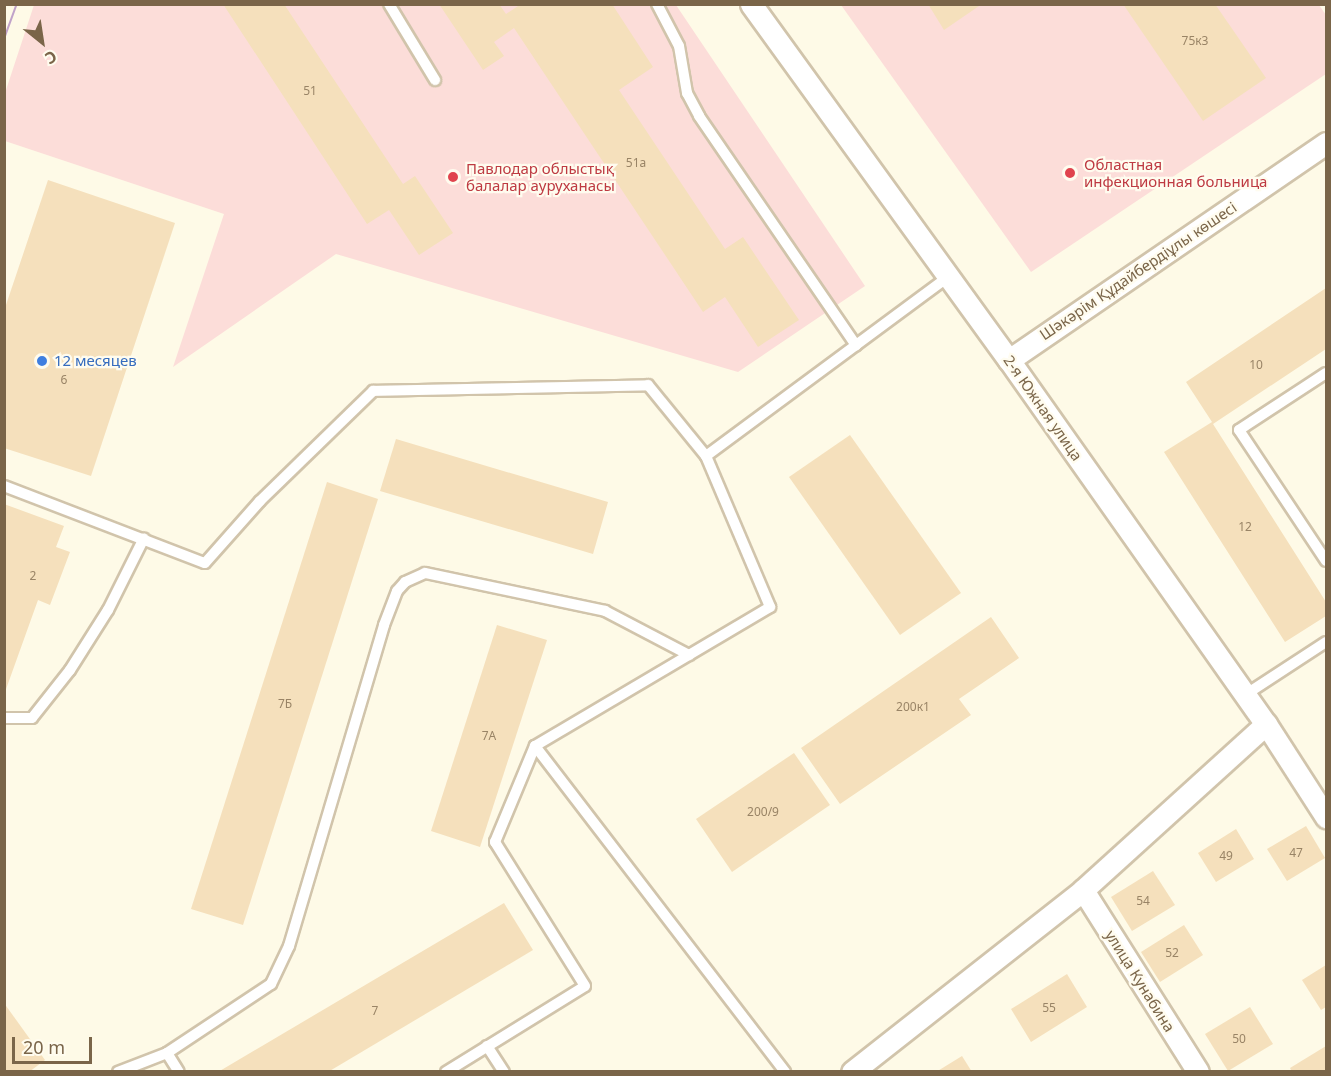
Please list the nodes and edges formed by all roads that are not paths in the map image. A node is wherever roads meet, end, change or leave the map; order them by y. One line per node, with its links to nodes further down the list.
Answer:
1 (389, 4): 4 (lane)
2 (657, 4): 7 (lane)
3 (751, 4): 6 (street, 2-я Южная улица)
4 (435, 80)
5 (1326, 142): 8 (street, Шәкәрім Құдайбердіұлы көшесі)
6 (948, 277): 7 (lane); 8 (street, 2-я Южная улица)
7 (856, 345): 10 (lane)
8 (1009, 360): 16 (street, 2-я Южная улица)
9 (1326, 372): 13 (lane)
10 (706, 456): 12 (lane); 15 (lane)
11 (4, 486): 12 (lane)
12 (144, 538): 17 (lane)
13 (1326, 561)
14 (1326, 642): 16 (lane)
15 (689, 655): 19 (lane); 23 (lane)
16 (1245, 695): 18 (street, 2-я Южная улица)
17 (4, 718)
18 (1266, 724): 20 (street, 2-я Южная улица); 21 (street)
19 (535, 746): 22 (lane); 28 (lane)
20 (1326, 818)
21 (1083, 890): 29 (street); 30 (street, улица Кунабина)
22 (487, 1046): 26 (lane); 27 (lane)
23 (167, 1053): 24 (lane); 25 (lane)
24 (118, 1071)
25 (179, 1071)
26 (446, 1071)
27 (504, 1071)
28 (785, 1071)
29 (852, 1071)
30 (1198, 1071)

